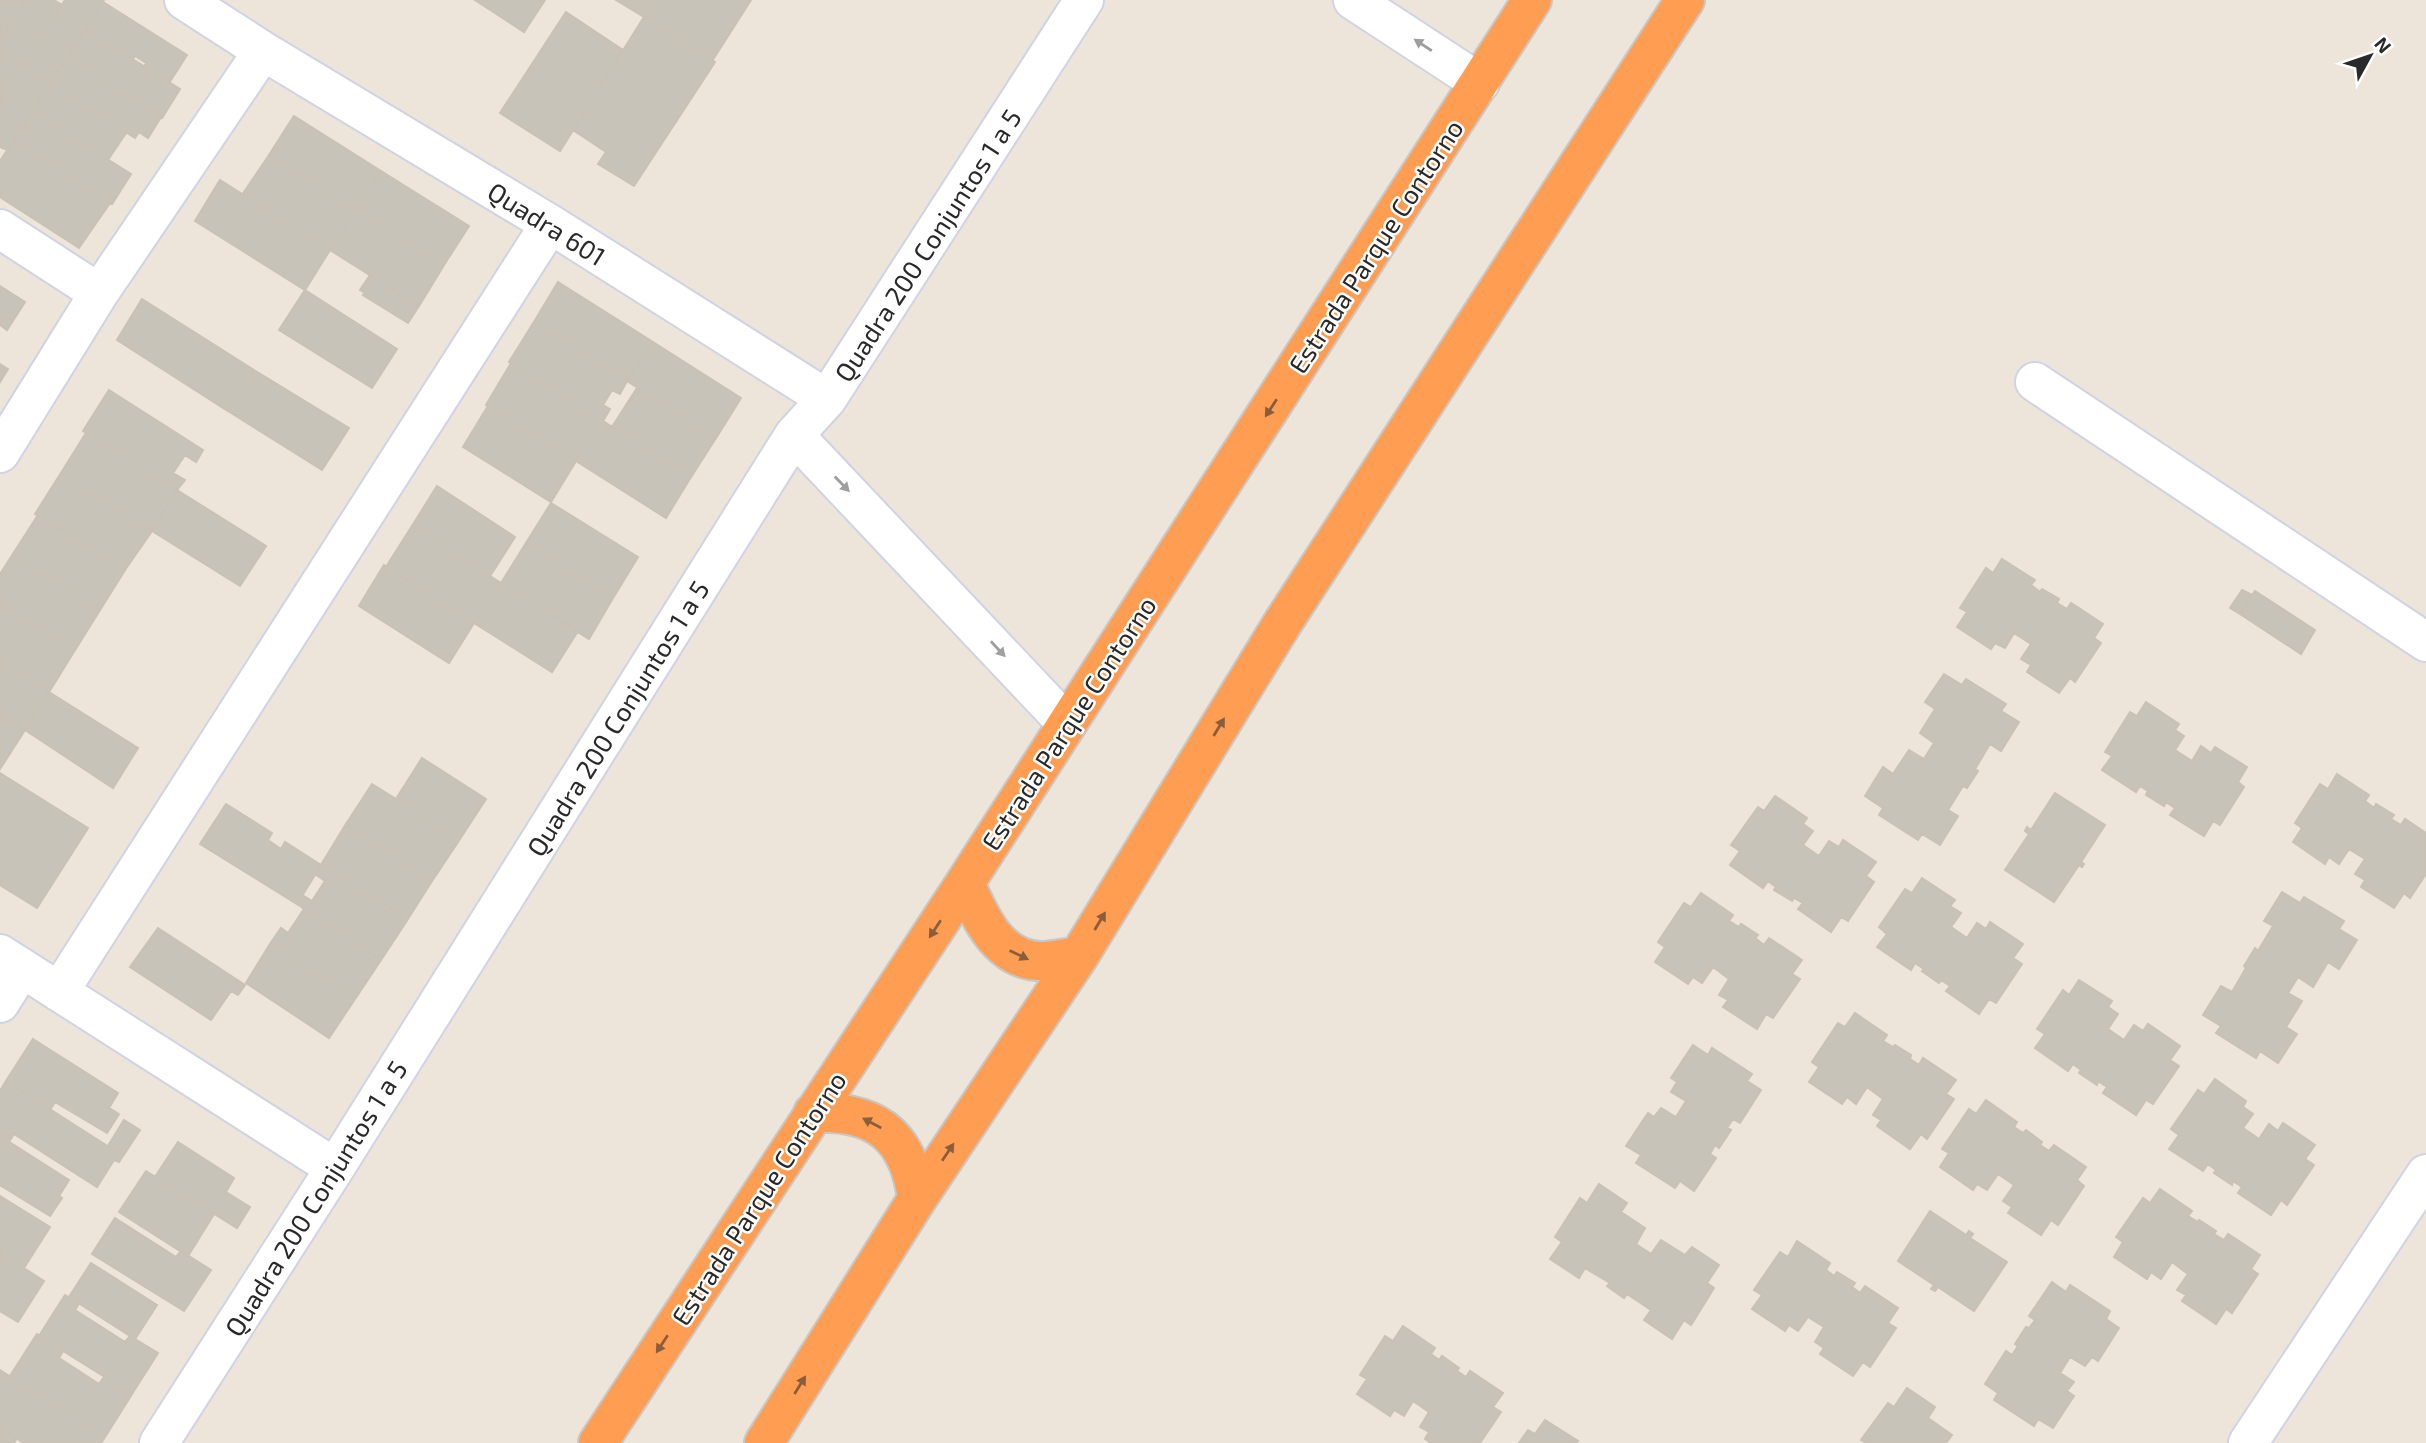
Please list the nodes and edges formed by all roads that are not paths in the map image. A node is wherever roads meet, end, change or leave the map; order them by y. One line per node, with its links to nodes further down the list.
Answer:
1 (184, 0): 6 (street, Quadra 601)
2 (1084, 0): 12 (street, Quadra 200 Conjuntos 1 a 5)
3 (1353, 0): 7 (street, one-way to 3)
4 (1532, 0): 7 (highway, Estrada Parque Contorno)
5 (1685, 0): 18 (highway, one-way to 5)
6 (263, 51): 8 (street, Quadra 601); 10 (street)
7 (1480, 83): 16 (highway, Estrada Parque Contorno, one-way to 16)
8 (550, 224): 12 (street, Quadra 601); 20 (street)
9 (0, 229): 10 (street)
10 (99, 293): 14 (street)
11 (2035, 382): 15 (street)
12 (827, 400): 13 (street, Quadra 200 Conjuntos 1 a 5)
13 (794, 435): 16 (street, one-way to 16); 23 (street, Quadra 200 Conjuntos 1 a 5)
14 (0, 453)
15 (2424, 636)
16 (1067, 724): 17 (highway, Estrada Parque Contorno)
17 (965, 883): 18 (highway, one-way to 18); 22 (highway, Estrada Parque Contorno, one-way to 22)
18 (1079, 956): 25 (highway, one-way to 18)
19 (11, 961): 20 (street); 21 (street)
20 (59, 992): 23 (street)
21 (0, 1003)
22 (813, 1113): 25 (highway, one-way to 22); 27 (highway, Estrada Parque Contorno, one-way to 27)
23 (335, 1168): 26 (street, Quadra 200 Conjuntos 1 a 5)
24 (2426, 1174): 29 (street)
25 (917, 1199): 28 (highway, one-way to 25)
26 (159, 1443)
27 (598, 1443)
28 (764, 1443)
29 (2248, 1443)

